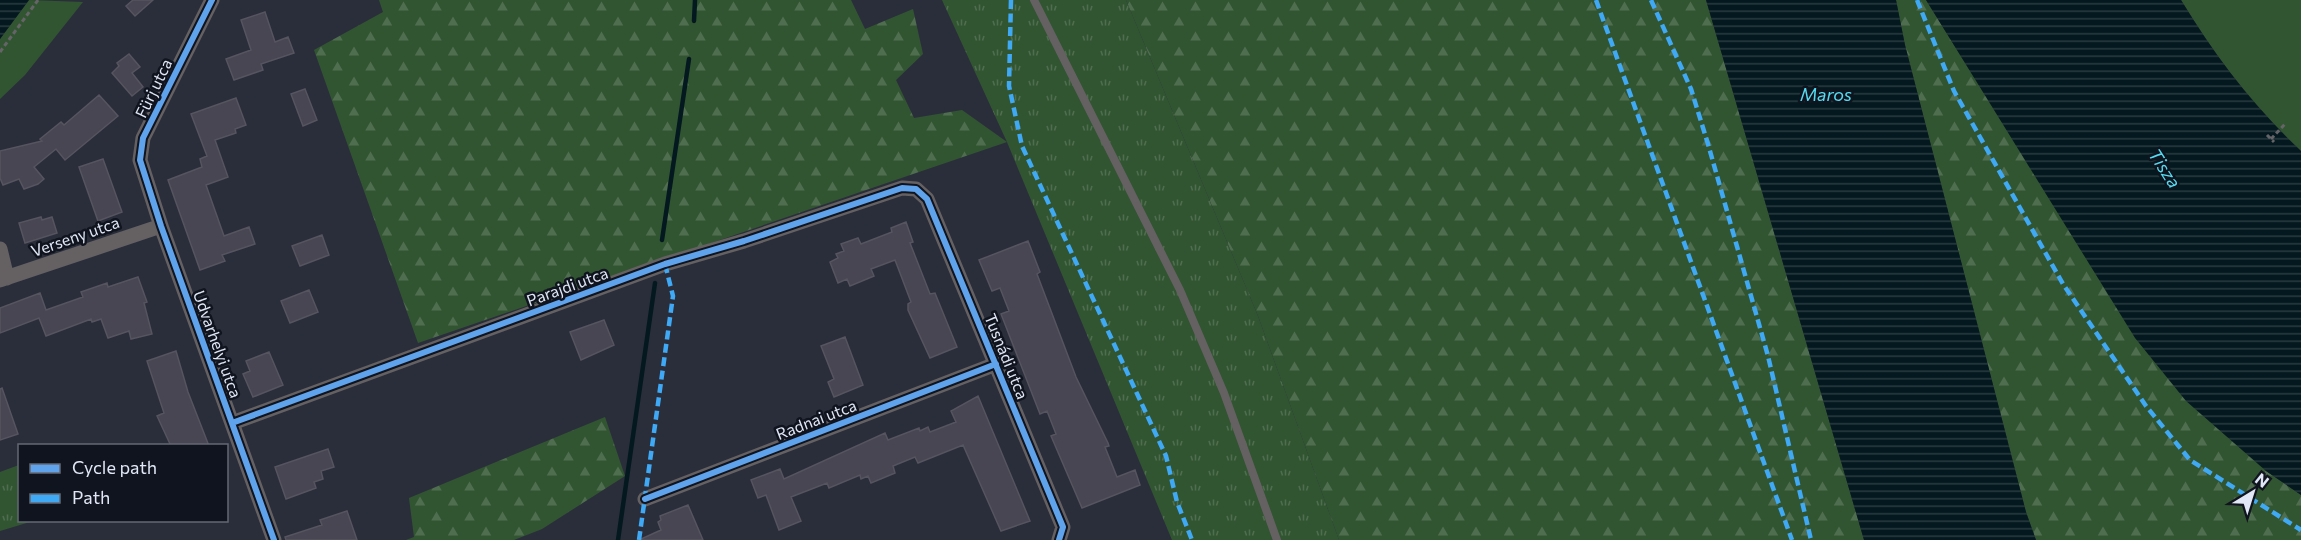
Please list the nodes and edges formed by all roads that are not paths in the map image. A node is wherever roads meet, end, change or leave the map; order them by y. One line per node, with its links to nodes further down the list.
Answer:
1 (212, 0): 4 (street, Fürj utca)
2 (1034, 0): 12 (lane)
3 (916, 189): 7 (street, Tusnádi utca); 8 (street, Parajdi utca)
4 (161, 226): 6 (street, Verseny utca); 8 (street, Udvarhelyi utca)
5 (0, 249): 6 (street)
6 (4, 279)
7 (996, 364): 9 (street, Radnai utca); 10 (street, Tusnádi utca)
8 (232, 423): 11 (street, Udvarhelyi utca)
9 (645, 499)
10 (1060, 539)
11 (274, 540)
12 (1277, 540)

